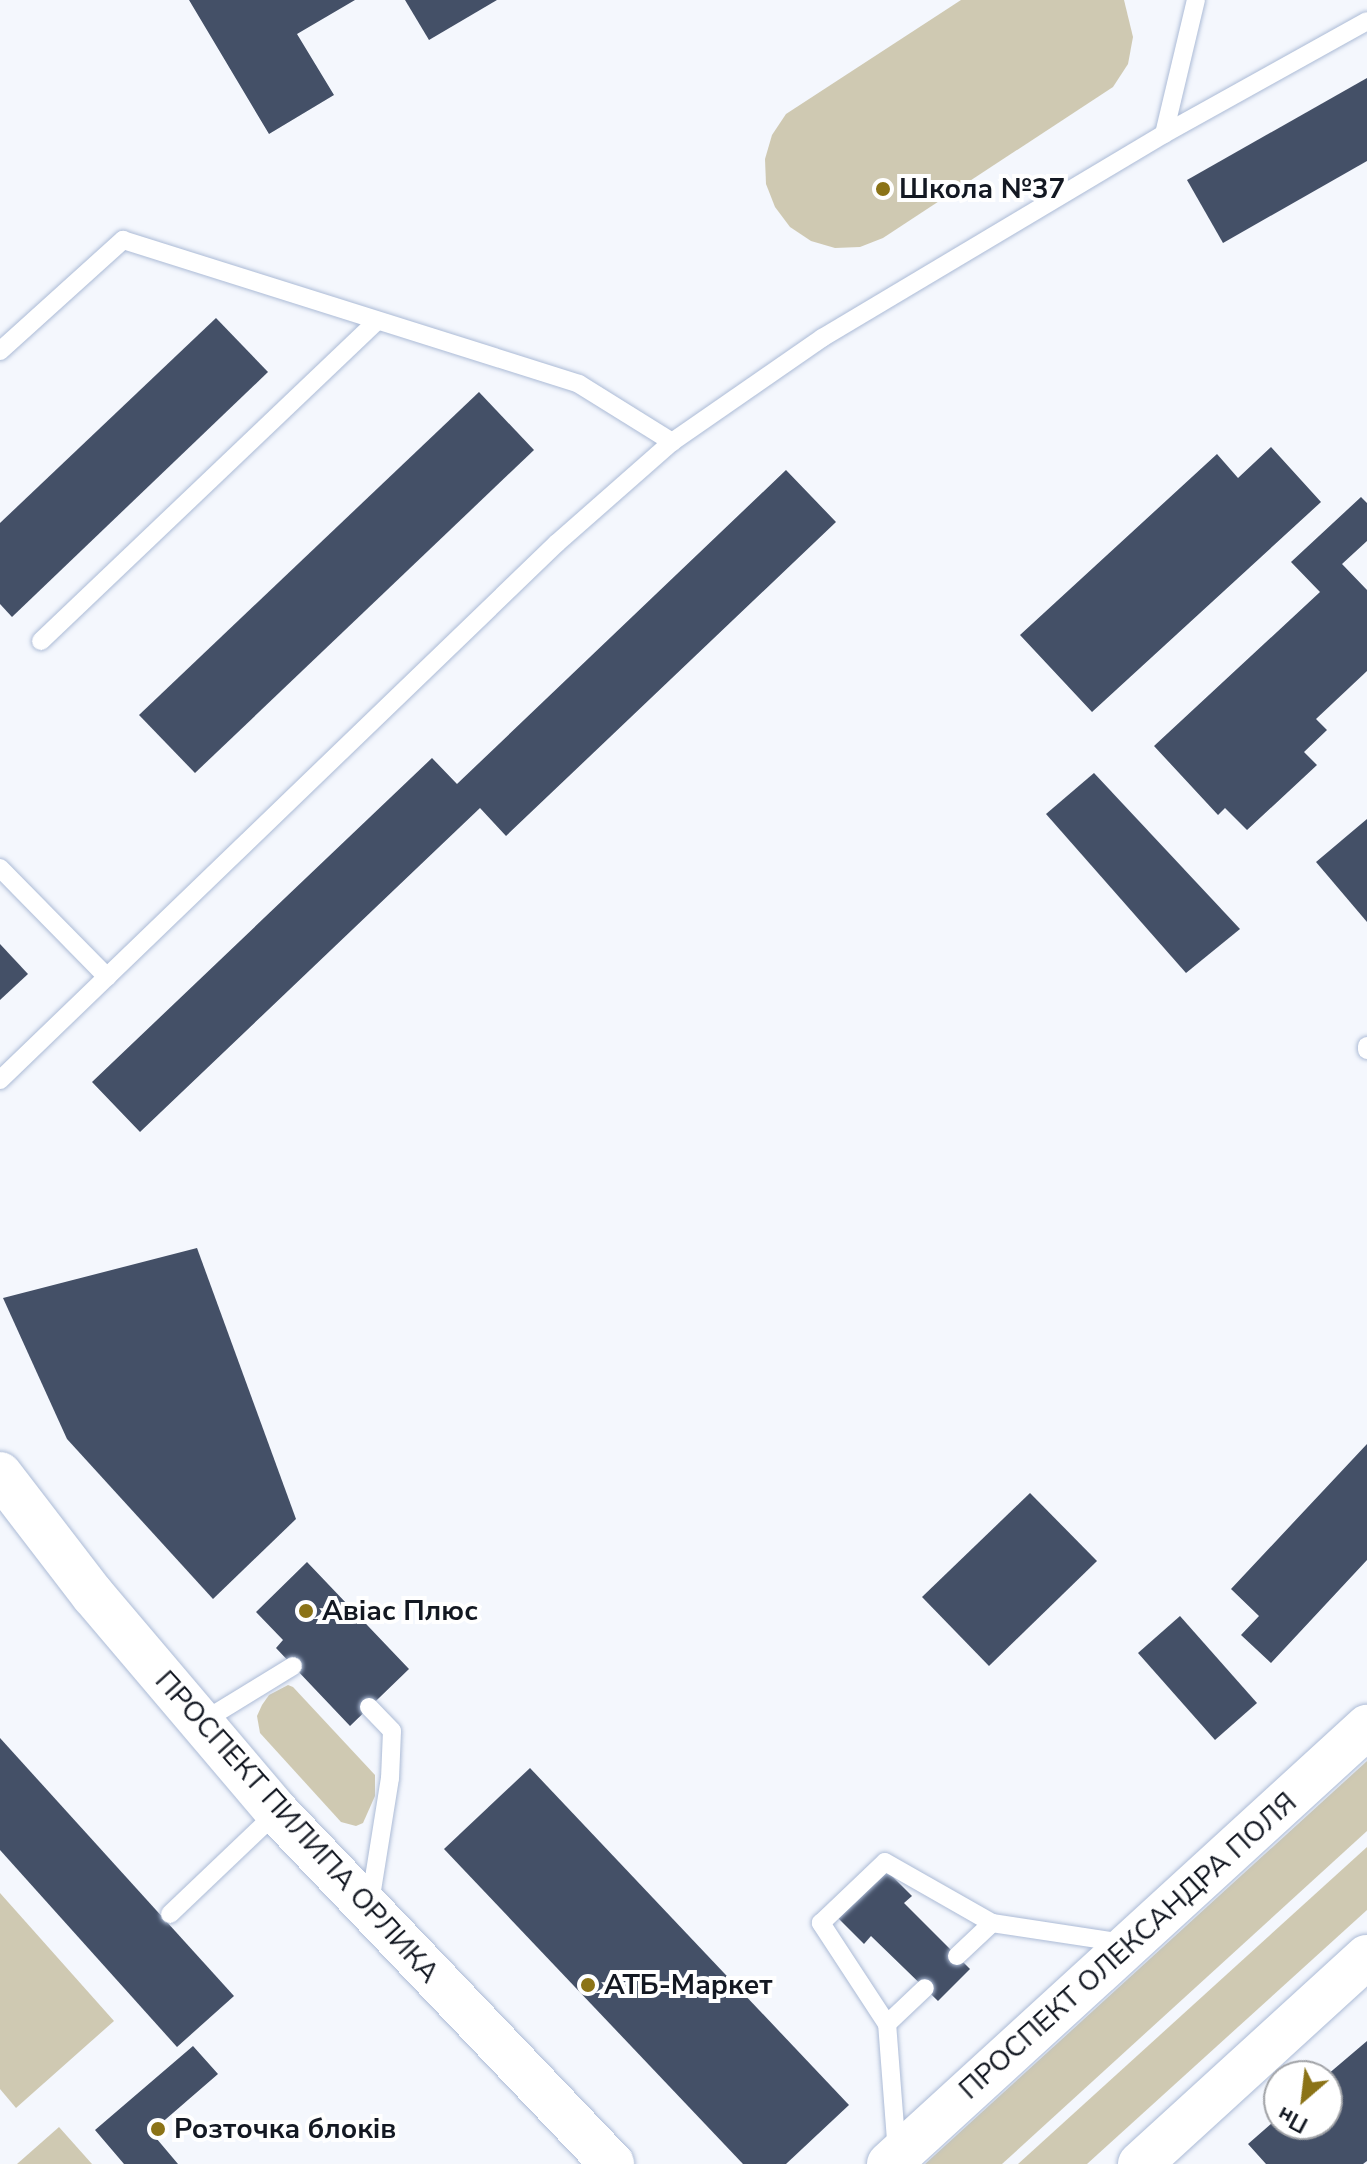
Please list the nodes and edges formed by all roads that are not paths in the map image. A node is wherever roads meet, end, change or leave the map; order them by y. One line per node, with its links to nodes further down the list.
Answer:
1 (1196, 0): 3 (lane)
2 (1367, 21): 3 (lane)
3 (1164, 134): 6 (lane)
4 (377, 321): 5 (lane); 6 (lane); 7 (lane)
5 (0, 351)
6 (672, 442): 9 (lane)
7 (41, 641)
8 (0, 868): 9 (lane)
9 (107, 977): 10 (lane)
10 (0, 1080)
11 (0, 1474): 14 (main road, ПРОСПЕКТ ПИЛИПА ОРЛИКА)
12 (293, 1666): 14 (lane)
13 (369, 1707): 17 (lane)
14 (199, 1723): 16 (main road, ПРОСПЕКТ ПИЛИПА ОРЛИКА)
15 (1367, 1727): 20 (main road, ПРОСПЕКТ ОЛЕКСАНДРА ПОЛЯ)
16 (277, 1812): 17 (main road, ПРОСПЕКТ ПИЛИПА ОРЛИКА); 18 (lane)
17 (369, 1910): 26 (main road, ПРОСПЕКТ ПИЛИПА ОРЛИКА)
18 (170, 1914)
19 (992, 1923): 20 (lane); 21 (lane); 24 (lane)
20 (1131, 1944): 25 (main road, ПРОСПЕКТ ОЛЕКСАНДРА ПОЛЯ)
21 (957, 1956)
22 (1367, 1957): 27 (main road)
23 (925, 1988): 24 (lane)
24 (887, 2024): 25 (lane)
25 (893, 2160)
26 (612, 2164)
27 (1140, 2164)

